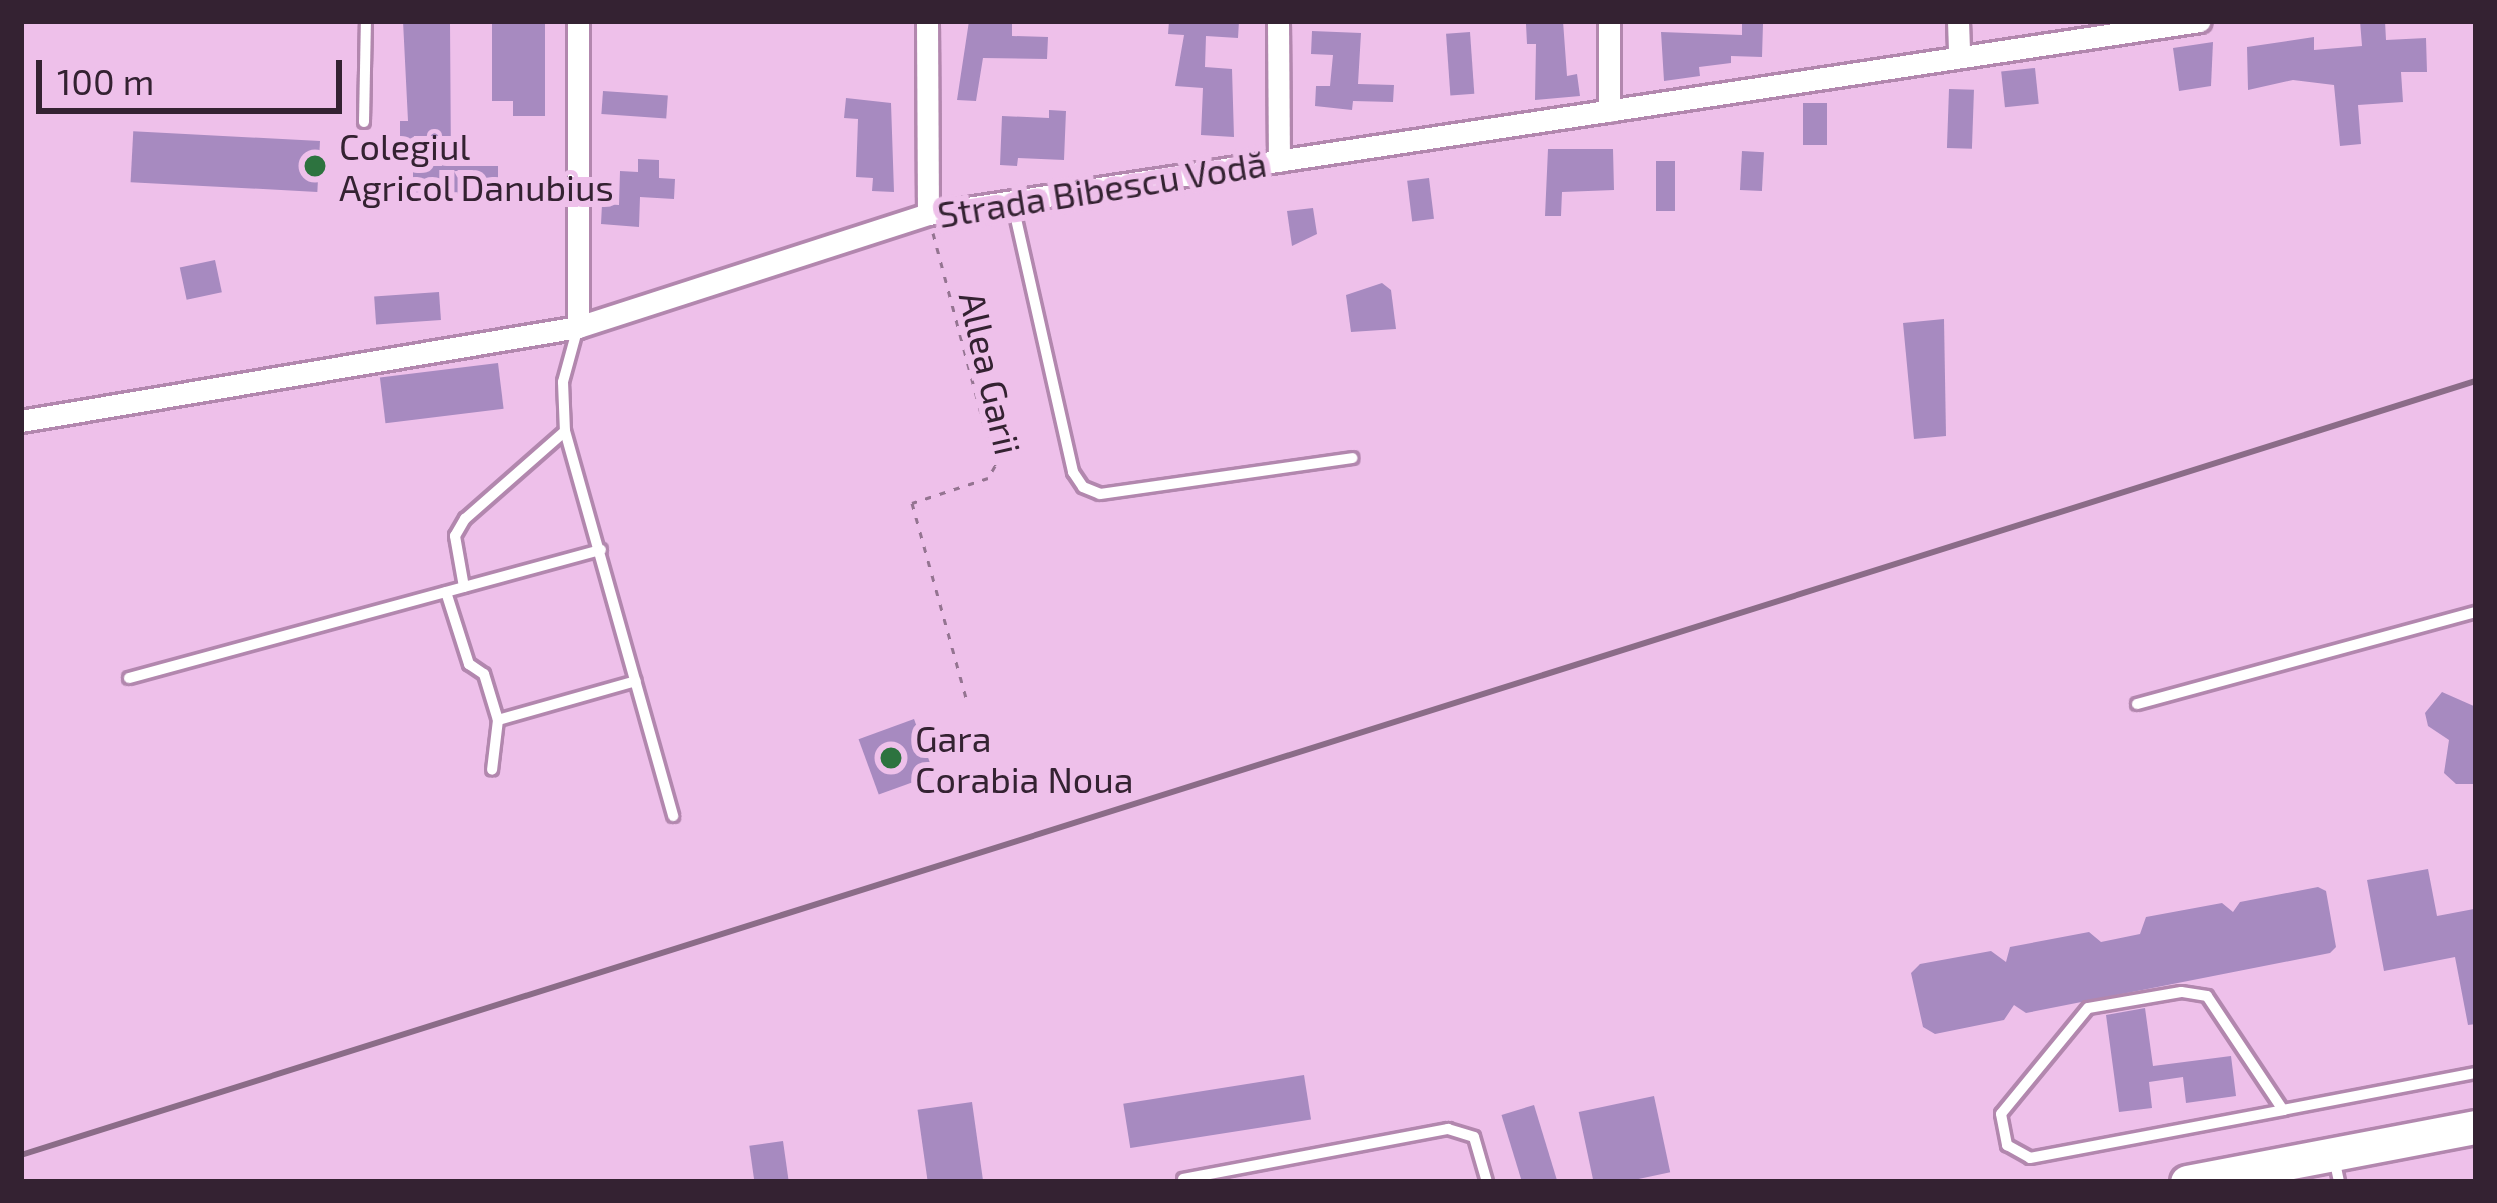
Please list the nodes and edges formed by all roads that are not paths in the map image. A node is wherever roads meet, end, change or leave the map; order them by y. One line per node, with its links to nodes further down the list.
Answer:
1 (365, 21): 10 (lane)
2 (578, 21): 14 (street)
3 (927, 21): 13 (street)
4 (1277, 21): 11 (street)
5 (1609, 21): 9 (street)
6 (1958, 21): 8 (street)
7 (2199, 21): 8 (street, Strada Bibescu Vodă)
8 (1959, 58): 9 (street, Strada Bibescu Vodă)
9 (1609, 111): 11 (street, Strada Bibescu Vodă)
10 (364, 122)
11 (1279, 161): 12 (street, Strada Bibescu Vodă)
12 (1012, 202): 13 (street, Strada Bibescu Vodă); 17 (lane)
13 (928, 214): 14 (street, Strada Bibescu Vodă)
14 (578, 327): 15 (street, Strada Bibescu Vodă); 16 (lane)
15 (21, 422)
16 (565, 431): 18 (lane); 19 (lane)
17 (1352, 458)
18 (601, 550): 19 (lane); 23 (lane)
19 (464, 587): 20 (lane)
20 (446, 592): 22 (lane); 25 (lane)
21 (2476, 612): 24 (lane)
22 (129, 678)
23 (637, 681): 25 (lane); 27 (lane)
24 (2137, 704)
25 (498, 720): 26 (lane)
26 (492, 770)
27 (673, 816)
28 (2476, 1073): 29 (lane)
29 (2283, 1110): 29 (lane)
30 (2476, 1127): 31 (main road)
31 (2336, 1168): 34 (main road)
32 (1183, 1179): 33 (lane)
33 (1487, 1182)
34 (2187, 1182)

